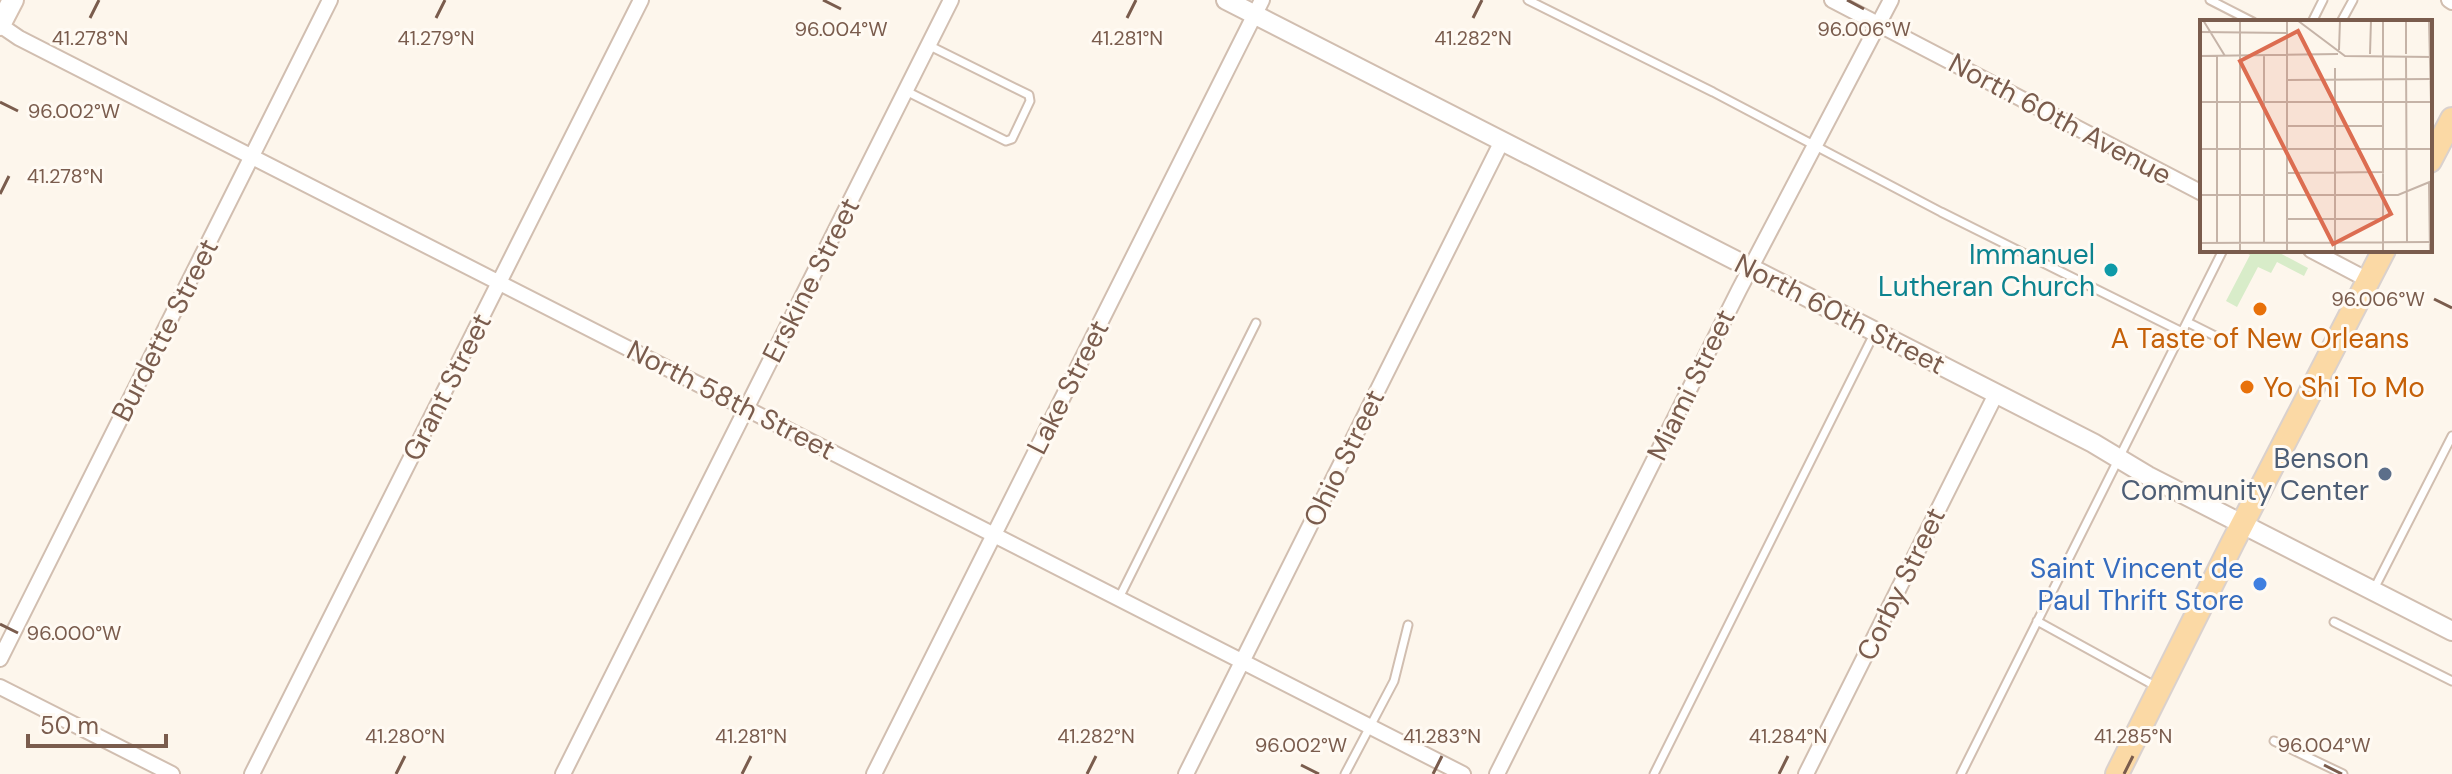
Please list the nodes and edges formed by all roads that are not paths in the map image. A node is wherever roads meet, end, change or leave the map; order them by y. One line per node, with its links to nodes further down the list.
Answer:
1 (13, 0): 17 (main road)
2 (330, 0): 23 (street, Burdette Street)
3 (641, 0): 31 (street, Grant Street)
4 (951, 0): 18 (street, Erskine Street)
5 (1226, 0): 12 (street, North 60th Street)
6 (1528, 0): 22 (lane)
7 (1832, 0): 16 (street, North 60th Avenue)
8 (1891, 0): 16 (street, Miami Street)
9 (2210, 0): 13 (lane)
10 (2323, 0): 14 (lane)
11 (2353, 0): 15 (lane)
12 (1258, 7): 21 (street, North 60th Street); 42 (street, Lake Street)
13 (2249, 20)
14 (2313, 20)
15 (2342, 20)
16 (1878, 24): 22 (street, Miami Street); 25 (street, North 60th Avenue)
17 (0, 25): 23 (street, North 58th Street)
18 (928, 45): 19 (street, Erskine Street); 19 (lane)
19 (905, 91): 38 (street, Erskine Street)
20 (2452, 119): 24 (main road)
21 (1502, 141): 29 (street, North 60th Street); 50 (street, Ohio Street)
22 (1815, 146): 29 (street, Miami Street); 34 (lane)
23 (252, 156): 31 (street, North 58th Street); 49 (street, Burdette Street)
24 (2432, 157)
25 (2200, 192)
26 (2222, 252): 32 (lane)
27 (2315, 252): 30 (street)
28 (2383, 252): 30 (main road)
29 (1751, 269): 35 (street, North 60th Street); 63 (street, Miami Street)
30 (2368, 280): 41 (main road)
31 (500, 282): 38 (street, North 58th Street); 57 (street, Grant Street)
32 (2187, 322): 34 (lane); 36 (lane)
33 (1256, 323): 44 (lane)
34 (2182, 332): 40 (lane)
35 (1875, 333): 37 (street, North 60th Street); 64 (lane)
36 (2227, 342)
37 (1996, 394): 40 (street, North 60th Street); 65 (street, Corby Street)
38 (747, 407): 42 (street, North 58th Street); 58 (street, Erskine Street)
39 (2452, 436): 43 (lane)
40 (2118, 458): 41 (street, North 60th Street); 45 (lane)
41 (2242, 523): 43 (street, North 60th Street); 53 (main road)
42 (994, 535): 44 (street, North 58th Street); 59 (street, Lake Street)
43 (2373, 591): 48 (street, North 60th Street)
44 (1119, 598): 50 (street, North 58th Street)
45 (2037, 621): 53 (lane); 66 (lane)
46 (2334, 622): 51 (lane)
47 (1408, 625): 54 (lane)
48 (2452, 631)
49 (0, 659)
50 (1243, 661): 54 (street, North 58th Street); 60 (street, Ohio Street)
51 (2452, 681)
52 (0, 687): 56 (street)
53 (2159, 688): 67 (main road)
54 (1369, 726): 61 (lane); 62 (street, North 58th Street)
55 (2274, 741): 68 (lane)
56 (172, 774)
57 (252, 774)
58 (563, 774)
59 (874, 774)
60 (1186, 774)
61 (1345, 774)
62 (1463, 774)
63 (1497, 774)
64 (1654, 774)
65 (1806, 774)
66 (1961, 774)
67 (2117, 774)
68 (2343, 774)

